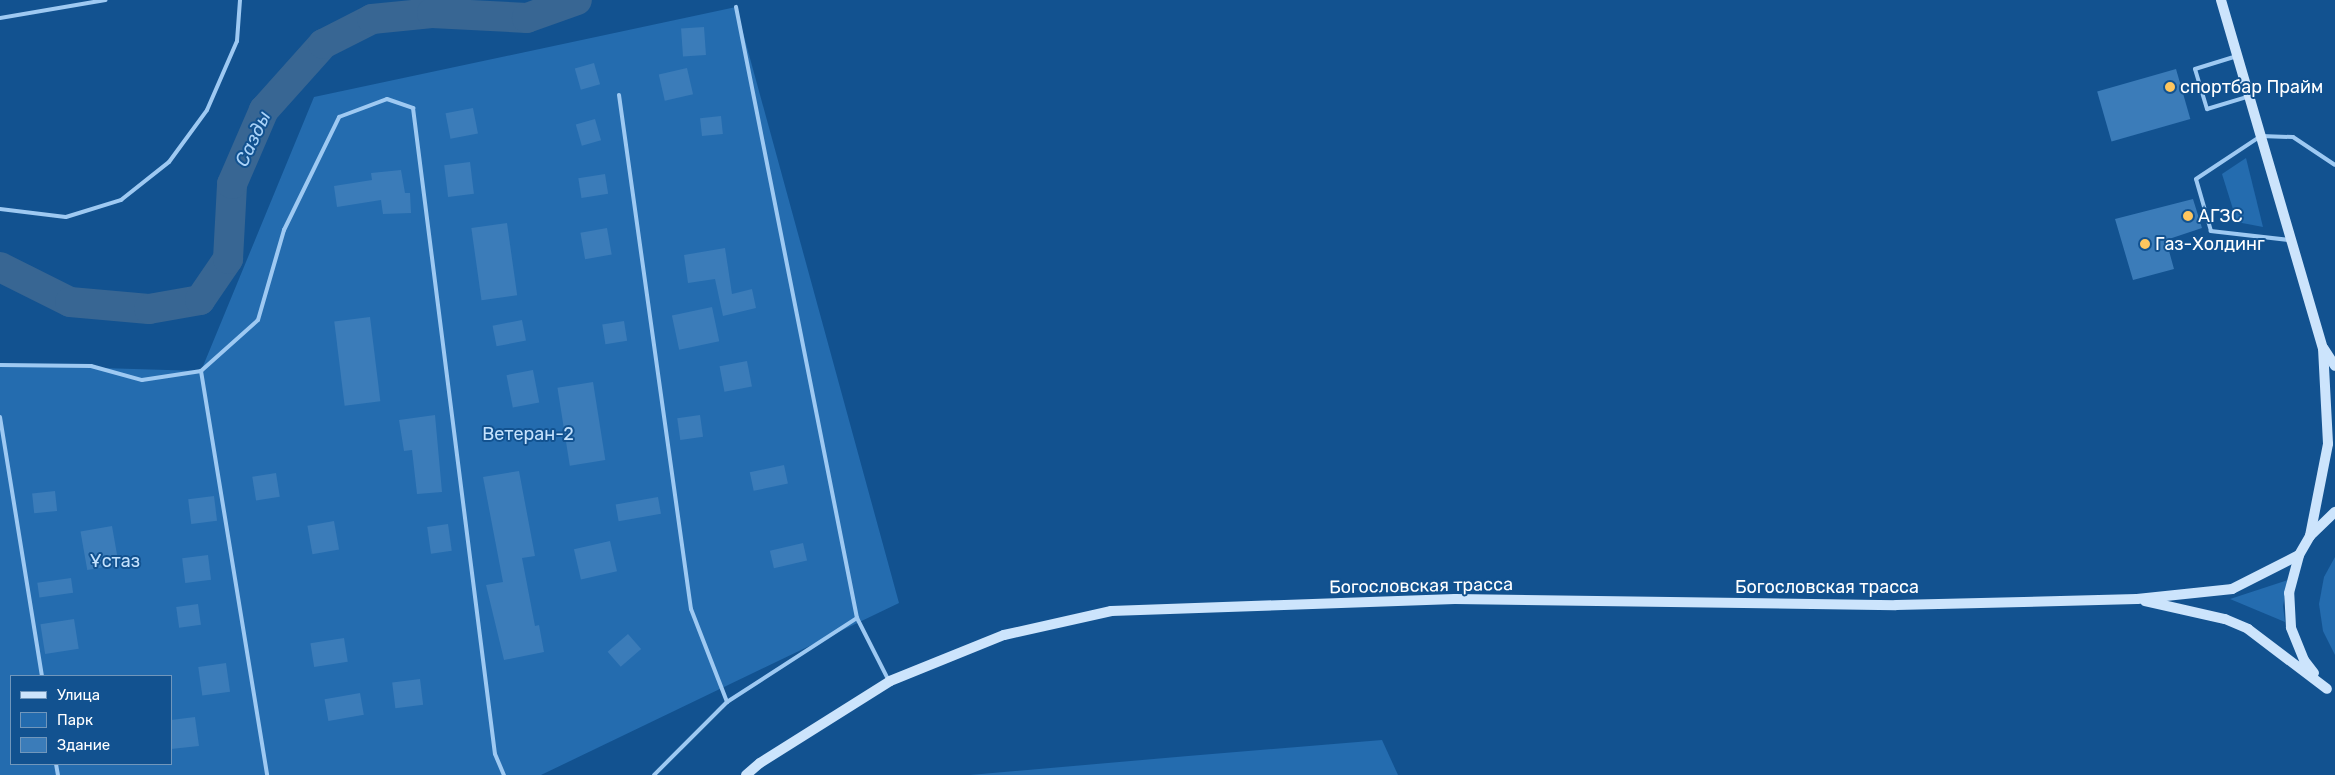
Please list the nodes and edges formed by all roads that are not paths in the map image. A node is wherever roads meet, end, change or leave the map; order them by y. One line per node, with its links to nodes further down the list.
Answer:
1 (105, 0): 5 (lane)
2 (240, 0): 11 (lane)
3 (2221, 0): 6 (main road)
4 (736, 7): 22 (lane)
5 (0, 18)
6 (2237, 56): 8 (main road); 8 (lane)
7 (619, 95): 26 (lane)
8 (2249, 96): 9 (main road)
9 (2261, 136): 10 (lane); 12 (main road); 12 (lane)
10 (2335, 165)
11 (0, 209)
12 (2292, 241): 13 (main road)
13 (2323, 348): 15 (main road); 19 (main road)
14 (0, 365): 16 (lane)
15 (2335, 366)
16 (201, 371): 27 (lane); 28 (lane)
17 (0, 417): 23 (lane)
18 (2335, 512): 19 (main road)
19 (2310, 536): 20 (main road)
20 (2299, 555): 21 (main road); 25 (main road)
21 (2137, 599): 24 (main road, Богословская трасса); 25 (main road)
22 (857, 618): 24 (lane); 26 (lane)
23 (42, 675)
24 (890, 681): 30 (main road, Богословская трасса)
25 (2331, 691)
26 (727, 702): 29 (lane)
27 (267, 775)
28 (504, 775)
29 (654, 775)
30 (746, 775)

